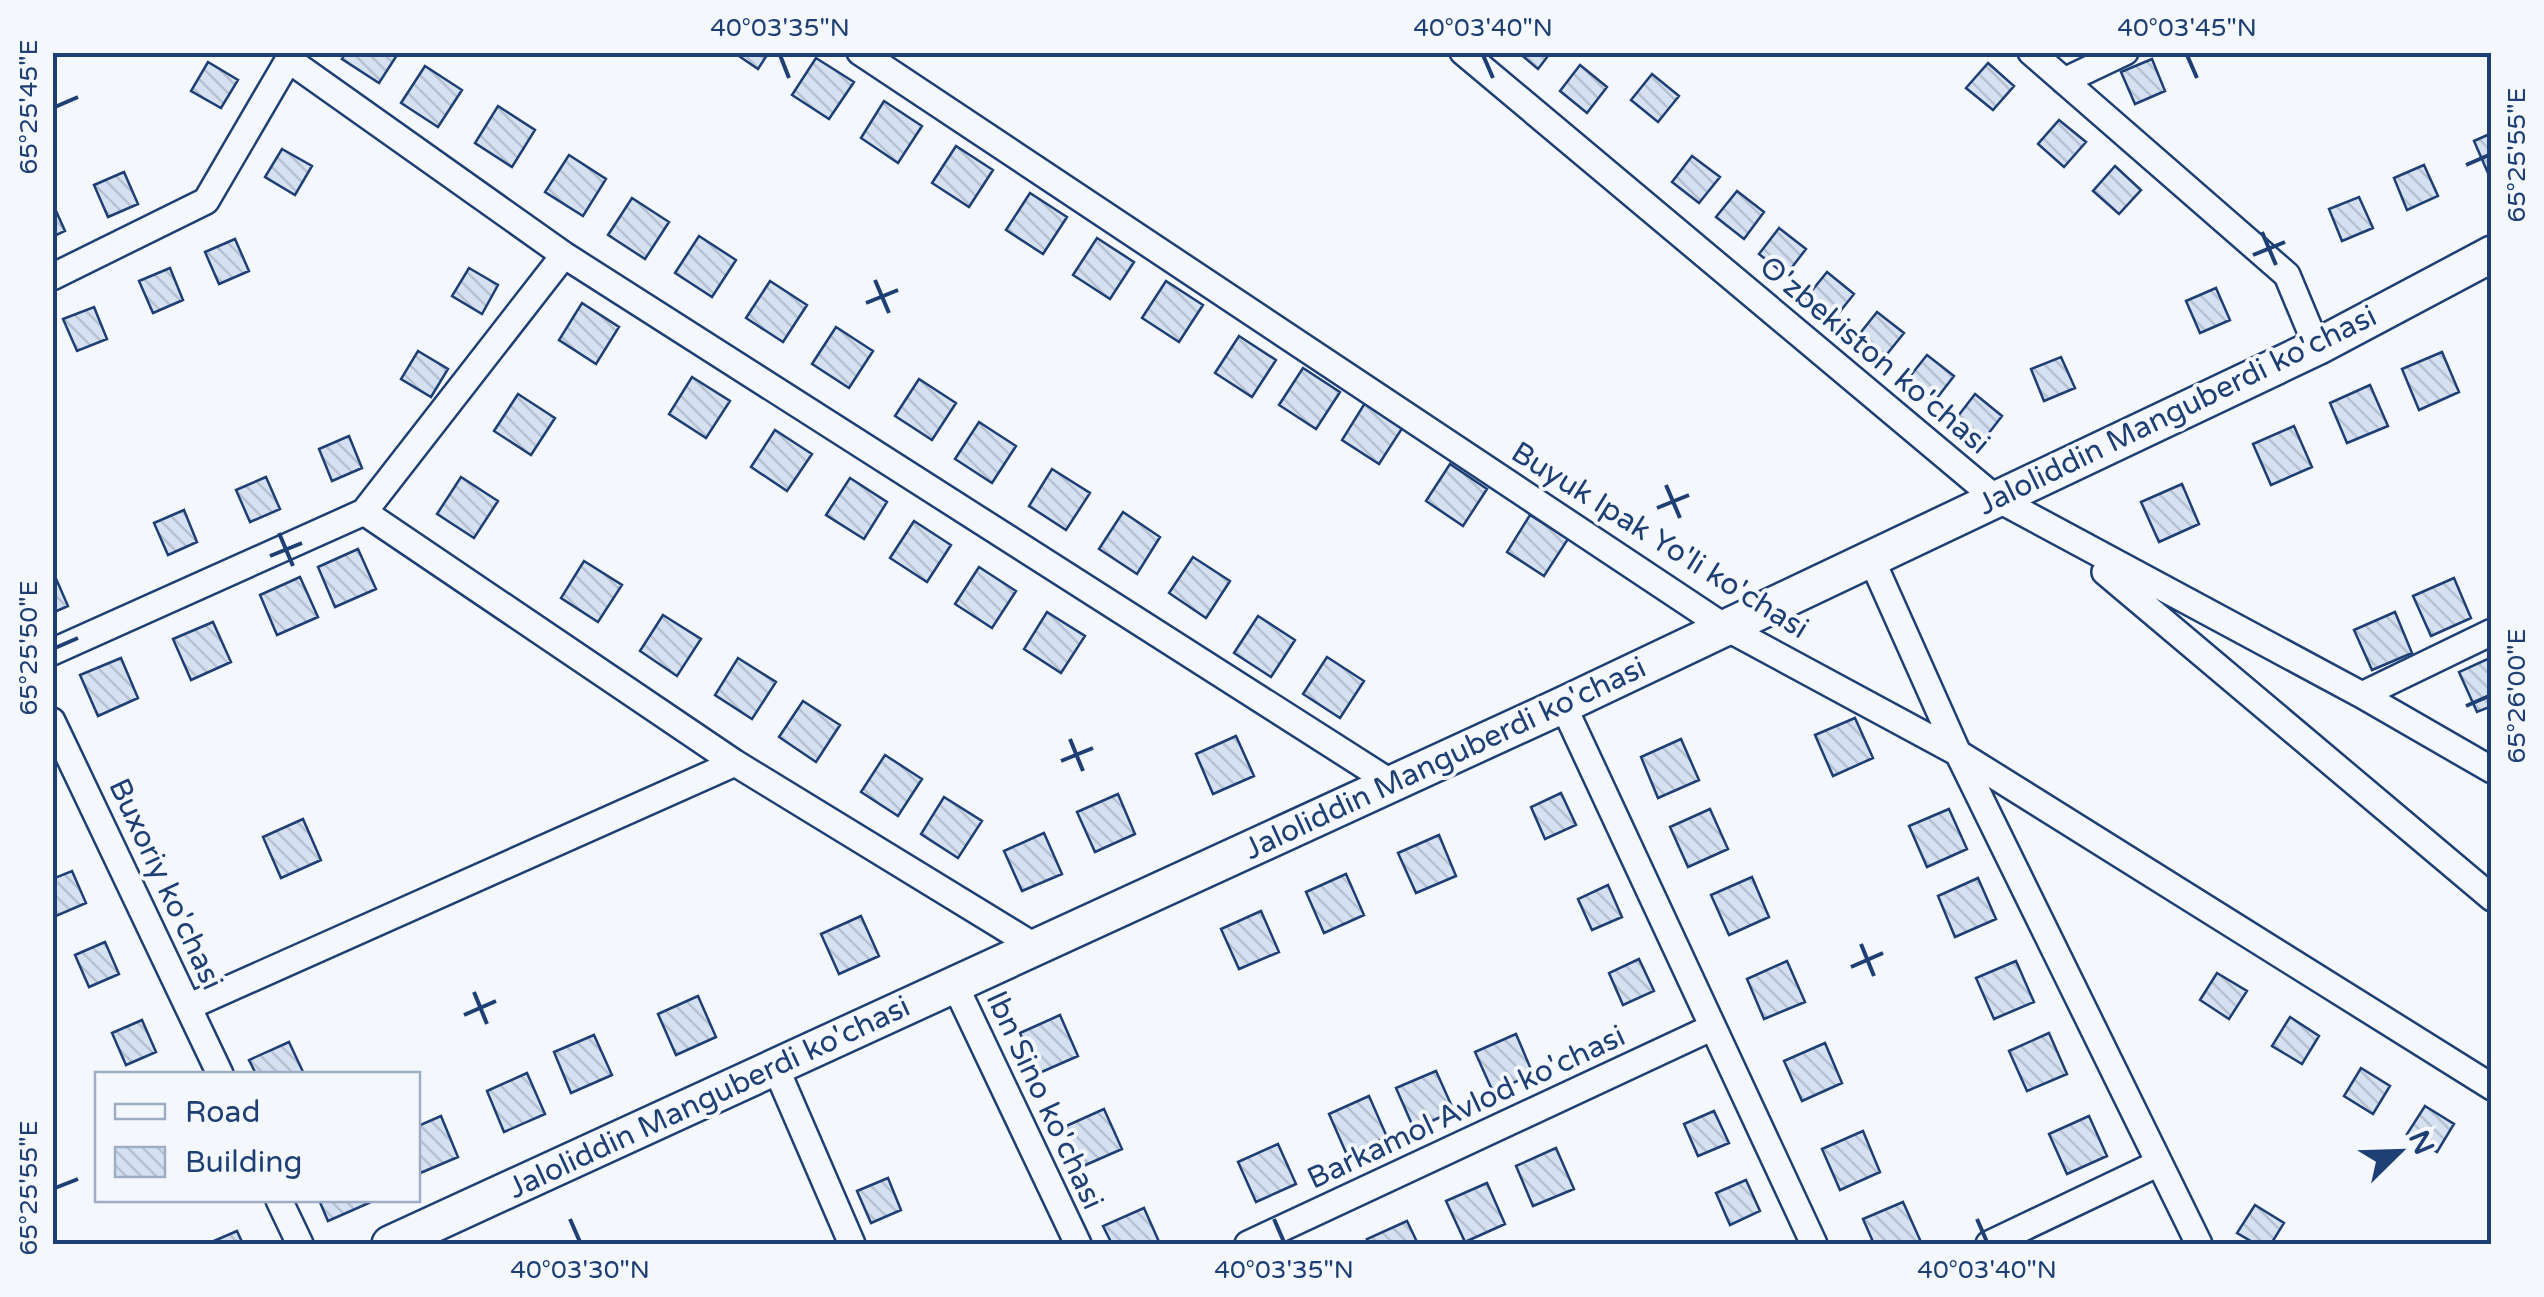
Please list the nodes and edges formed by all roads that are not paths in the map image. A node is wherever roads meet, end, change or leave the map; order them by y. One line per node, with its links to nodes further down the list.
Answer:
1 (860, 52): 15 (street, Buyuk Ipak Yo'li ko'chasi)
2 (1463, 52): 11 (street, O'zbekiston ko'chasi)
3 (2032, 52): 6 (street)
4 (2125, 52): 6 (street)
5 (291, 56): 8 (street); 9 (street)
6 (2064, 81): 10 (street)
7 (2492, 254): 10 (street, Jaloliddin Manguberdi ko'chasi)
8 (564, 255): 12 (street); 24 (street)
9 (52, 277)
10 (2318, 346): 11 (street, Jaloliddin Manguberdi ko'chasi)
11 (1994, 498): 13 (street, O'zbekiston ko'chasi); 14 (street, Jaloliddin Manguberdi ko'chasi)
12 (364, 512): 17 (street); 22 (street)
13 (2067, 540): 18 (street, O'zbekiston ko'chasi); 25 (street)
14 (1871, 558): 15 (street, Jaloliddin Manguberdi ko'chasi); 21 (street)
15 (1724, 626): 19 (street, Jaloliddin Manguberdi ko'chasi); 21 (street, Buyuk Ipak Yo'li ko'chasi)
16 (2492, 632): 18 (street)
17 (52, 652)
18 (2362, 694): 23 (street, O'zbekiston ko'chasi)
19 (1563, 706): 24 (street, Jaloliddin Manguberdi ko'chasi); 29 (street)
20 (52, 721): 28 (street, Buxoriy ko'chasi)
21 (1958, 753): 32 (street, Buyuk Ipak Yo'li ko'chasi); 33 (street)
22 (735, 763): 26 (street); 28 (street)
23 (2492, 770)
24 (1390, 782): 26 (street, Jaloliddin Manguberdi ko'chasi)
25 (2492, 898)
26 (1039, 948): 27 (street, Jaloliddin Manguberdi ko'chasi)
27 (954, 983): 30 (street, Jaloliddin Manguberdi ko'chasi); 38 (street, Ibn Sino ko'chasi)
28 (188, 1008): 31 (street, Buxoriy ko'chasi)
29 (1711, 1028): 39 (street, Barkamol Avlod ko'chasi); 40 (street)
30 (776, 1066): 35 (street, Jaloliddin Manguberdi ko'chasi); 37 (street)
31 (219, 1072)
32 (2492, 1087)
33 (2159, 1163): 41 (street); 42 (street)
34 (280, 1202): 36 (street)
35 (408, 1241)
36 (300, 1244)
37 (852, 1244)
38 (1078, 1244)
39 (1248, 1244)
40 (1814, 1244)
41 (1988, 1244)
42 (2198, 1244)

